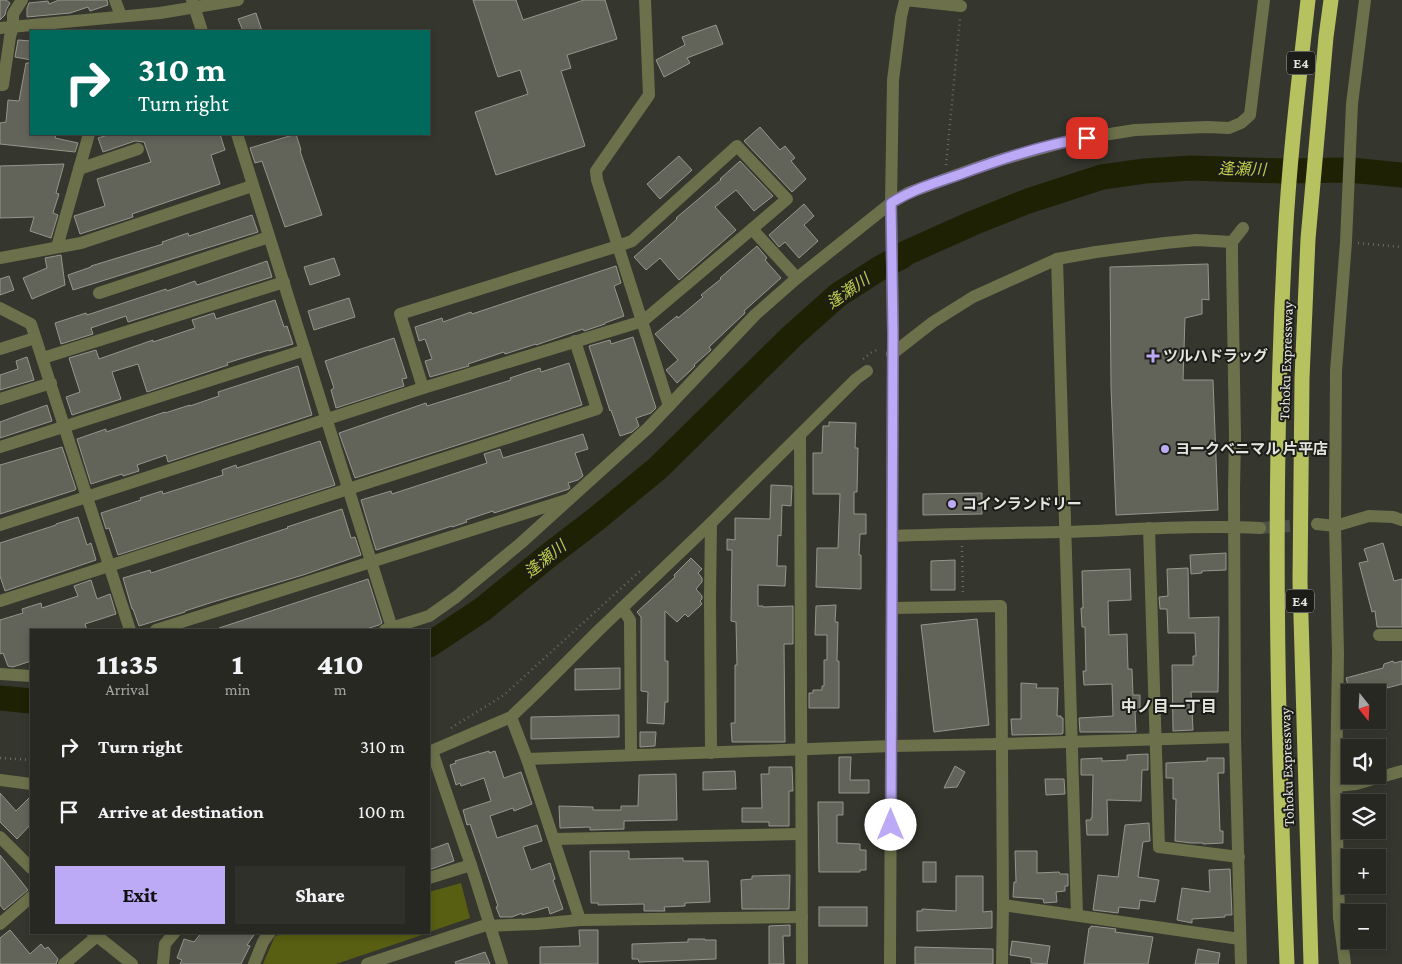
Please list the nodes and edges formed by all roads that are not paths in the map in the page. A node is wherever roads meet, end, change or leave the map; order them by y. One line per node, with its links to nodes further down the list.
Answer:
1 (22, 0): 13 (street)
2 (115, 0): 12 (street)
3 (238, 0): 10 (street)
4 (645, 0): 26 (street)
5 (905, 0): 11 (street); 21 (street)
6 (1264, 0): 21 (street)
7 (1308, 0): 118 (highway, Tohoku Expressway / E4)
8 (1331, 0): 119 (highway, Tohoku Expressway / E4)
9 (1365, 0): 57 (street)
10 (194, 3): 12 (street); 14 (street)
11 (961, 6)
12 (121, 16): 13 (street)
13 (6, 27): 15 (street)
14 (202, 30)
15 (0, 85)
16 (89, 135): 19 (street)
17 (237, 135): 20 (street)
18 (138, 149): 19 (street)
19 (79, 169): 27 (street)
20 (252, 186): 24 (street); 27 (street)
21 (891, 207): 30 (street); 39 (street)
22 (1243, 228): 25 (street)
23 (752, 230): 26 (street); 30 (street); 34 (street)
24 (269, 237): 31 (street); 32 (street)
25 (1232, 242): 29 (street); 58 (street)
26 (618, 246): 34 (street); 43 (street)
27 (57, 247): 28 (street)
28 (0, 258)
29 (1056, 259): 39 (street); 61 (street)
30 (797, 278): 45 (street)
31 (284, 282): 38 (street); 40 (street)
32 (99, 293)
33 (0, 308): 35 (street)
34 (643, 321): 36 (street); 45 (street)
35 (35, 338): 37 (street); 40 (street)
36 (575, 341): 43 (street); 50 (street)
37 (0, 349)
38 (305, 350): 46 (street); 47 (street)
39 (892, 354): 62 (street)
40 (42, 358): 42 (street)
41 (864, 366): 48 (street)
42 (51, 383): 44 (street); 47 (street)
43 (423, 388): 46 (street)
44 (0, 399)
45 (669, 406): 52 (street)
46 (327, 420): 50 (street); 51 (street)
47 (65, 427): 49 (street); 51 (street)
48 (800, 435): 54 (street); 81 (street)
49 (0, 447)
50 (349, 490): 63 (street); 64 (street)
51 (86, 497): 56 (street); 64 (street)
52 (571, 498): 63 (street); 70 (street)
53 (1402, 520): 57 (street)
54 (711, 524): 66 (street); 83 (street)
55 (1317, 524): 57 (street)
56 (0, 525)
57 (1335, 526): 89 (street)
58 (1235, 527): 59 (street); 60 (street); 76 (street)
59 (1149, 528): 61 (street); 77 (street)
60 (1260, 528)
61 (1065, 532): 62 (street); 78 (street)
62 (892, 536): 67 (street)
63 (372, 561): 69 (street); 70 (street)
64 (109, 567): 65 (street); 68 (street)
65 (0, 601)
66 (622, 608): 75 (street); 84 (street)
67 (893, 608): 79 (street); 80 (street)
68 (130, 629)
69 (159, 629)
70 (388, 629)
71 (1379, 635): 72 (street)
72 (1402, 635)
73 (0, 674): 74 (street)
74 (30, 676)
75 (511, 717): 82 (street); 85 (street)
76 (1235, 737): 77 (street); 93 (street)
77 (1155, 739): 78 (street); 93 (street)
78 (1070, 741): 79 (street); 99 (street)
79 (1001, 744): 80 (street); 98 (street)
80 (892, 746): 81 (street); 115 (street)
81 (802, 749): 83 (street); 90 (street)
82 (431, 752): 95 (street)
83 (711, 753): 84 (street)
84 (630, 754): 85 (street)
85 (527, 758): 92 (street)
86 (1402, 771): 89 (street)
87 (0, 780): 88 (street)
88 (30, 784)
89 (1336, 786): 120 (street)
90 (800, 834): 92 (street); 100 (street)
91 (0, 837): 94 (street)
92 (554, 839): 101 (street)
93 (1239, 857): 107 (street)
94 (29, 860)
95 (471, 865): 96 (street); 103 (street)
96 (430, 878)
97 (30, 899): 102 (street)
98 (1003, 905): 99 (street); 116 (street)
99 (1077, 915): 107 (street)
100 (802, 918): 101 (street); 114 (street)
101 (580, 920): 103 (street)
102 (0, 924)
103 (490, 926): 112 (street); 113 (street)
104 (173, 934): 110 (street)
105 (269, 934): 111 (street)
106 (94, 935): 108 (street); 109 (street)
107 (1240, 939): 117 (street)
108 (64, 964)
109 (132, 964)
110 (163, 964)
111 (254, 964)
112 (367, 964)
113 (502, 964)
114 (802, 964)
115 (890, 964)
116 (1002, 964)
117 (1241, 964)
118 (1287, 964)
119 (1310, 964)
120 (1346, 964)

